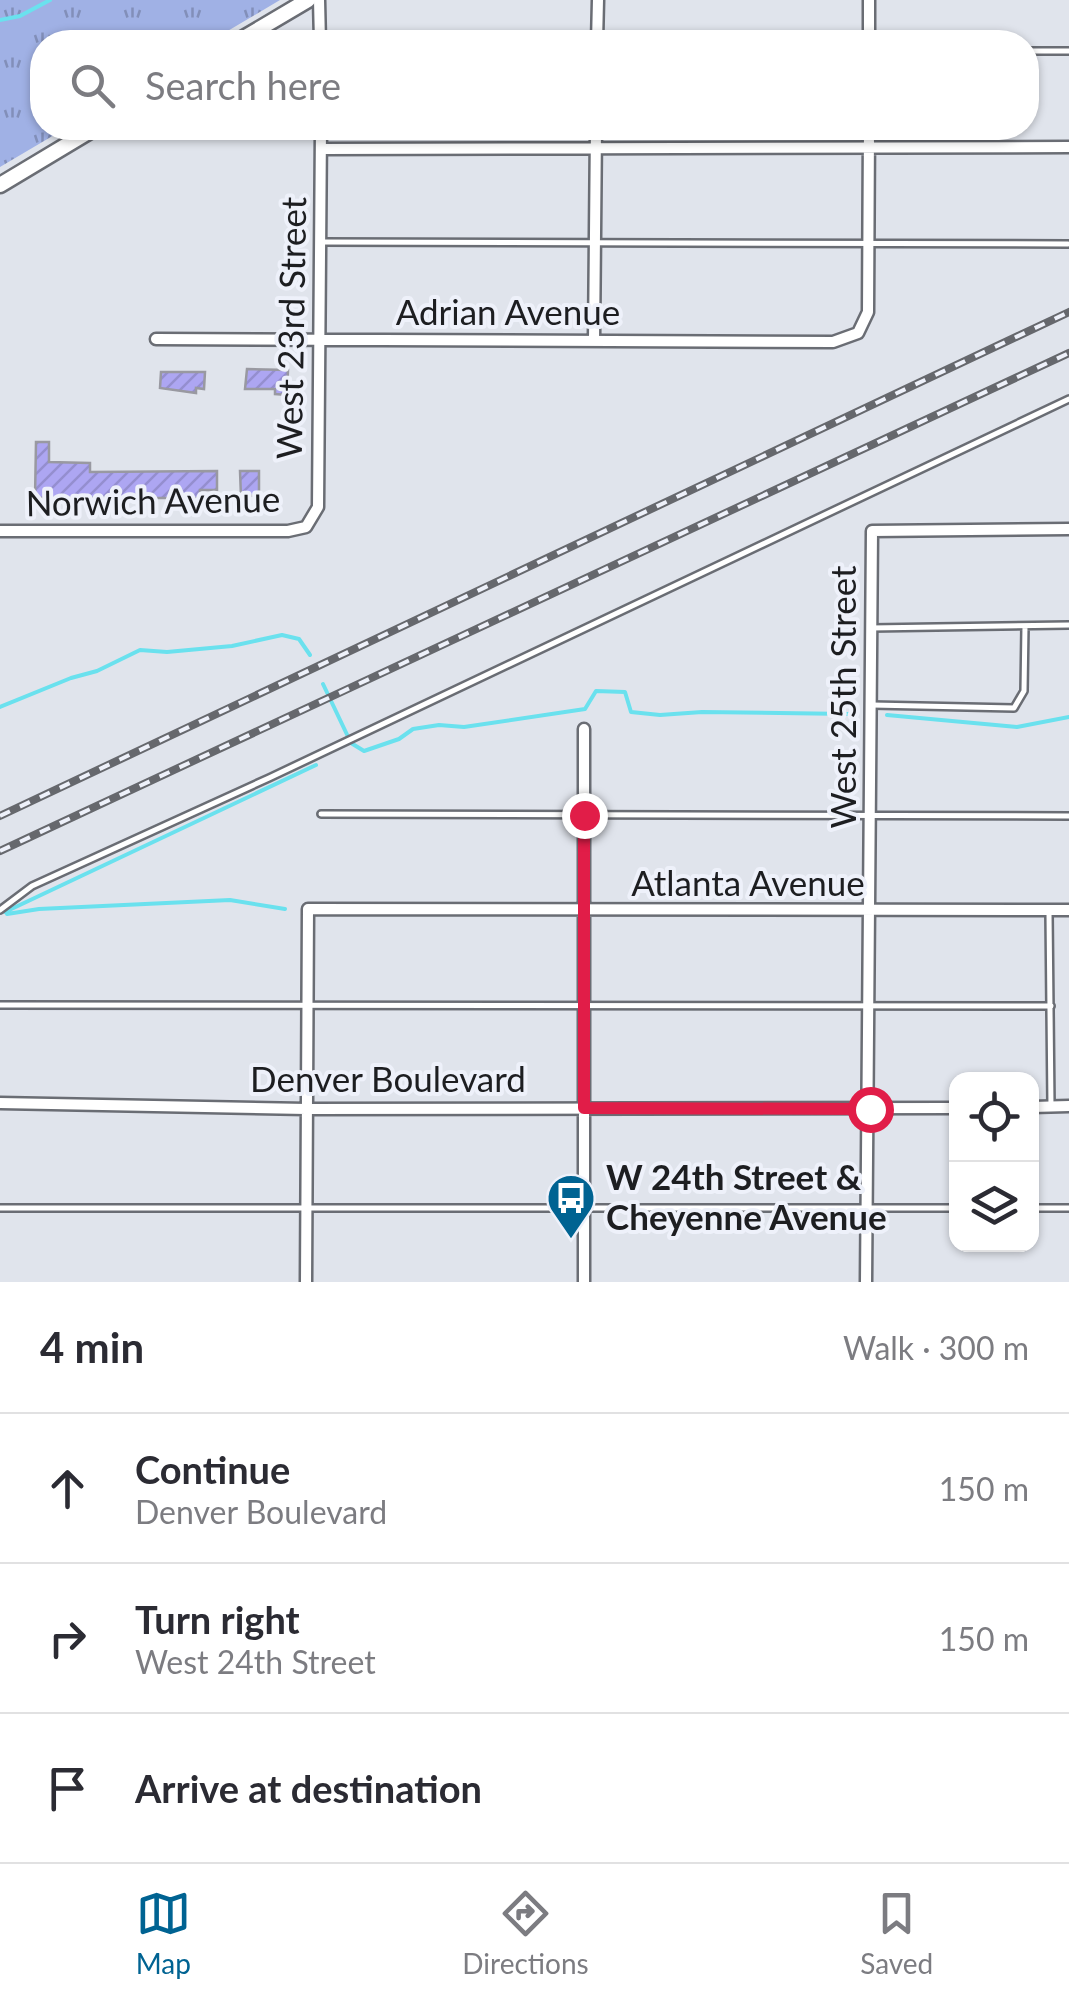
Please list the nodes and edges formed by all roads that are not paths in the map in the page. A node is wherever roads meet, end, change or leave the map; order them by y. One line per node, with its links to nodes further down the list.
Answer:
1 (308, 0): 5 (street)
2 (319, 0): 6 (street)
3 (598, 0): 7 (street)
4 (868, 0): 8 (street)
5 (257, 30)
6 (320, 30)
7 (597, 30)
8 (869, 30)
9 (1039, 50): 10 (lane)
10 (1069, 51)
11 (75, 140): 19 (street)
12 (322, 140): 18 (street, West 23rd Street)
13 (595, 140): 17 (street)
14 (869, 140): 15 (street)
15 (869, 146): 16 (street); 17 (street); 22 (street)
16 (1069, 147)
17 (595, 148): 18 (street); 21 (street)
18 (322, 149): 20 (street, West 23rd Street)
19 (0, 184)
20 (320, 242): 21 (lane); 26 (street, West 23rd Street)
21 (595, 242): 22 (lane); 25 (street)
22 (868, 243): 23 (lane); 25 (street, Adrian Avenue)
23 (1068, 244)
24 (156, 339): 26 (street, Adrian Avenue)
25 (594, 340): 26 (street, Adrian Avenue)
26 (319, 341): 28 (street, West 23rd Street)
27 (1069, 398): 40 (lane)
28 (306, 526): 30 (street, Norwich Avenue)
29 (1069, 530): 33 (street, West 25th Street)
30 (0, 531)
31 (1025, 626): 32 (lane); 33 (lane); 34 (lane)
32 (1069, 626)
33 (871, 628): 34 (street, West 25th Street)
34 (870, 705): 38 (street, West 25th Street)
35 (584, 729): 37 (street)
36 (320, 814): 37 (lane)
37 (584, 815): 38 (lane); 44 (street)
38 (870, 815): 39 (lane); 41 (street, West 25th Street)
39 (1069, 816)
40 (0, 910)
41 (870, 910): 42 (street, Atlanta Avenue); 44 (street, Atlanta Avenue); 47 (street, West 25th Street)
42 (1049, 910): 43 (street, Atlanta Avenue); 48 (lane)
43 (1069, 910)
44 (585, 912): 45 (street, Atlanta Avenue); 49 (street)
45 (307, 1004): 46 (lane); 49 (lane); 56 (street)
46 (0, 1005)
47 (870, 1006): 48 (lane); 49 (lane); 57 (street, West 25th Street)
48 (1051, 1006): 52 (lane)
49 (584, 1007): 54 (street)
50 (0, 1102): 56 (street, Denver Boulevard)
51 (1039, 1106): 52 (street)
52 (1051, 1106): 53 (street)
53 (1069, 1106)
54 (584, 1108): 56 (street, Denver Boulevard); 57 (street, Denver Boulevard); 64 (street)
55 (949, 1108): 57 (street, Denver Boulevard)
56 (306, 1109): 59 (street)
57 (870, 1109): 60 (street, West 25th Street)
58 (0, 1208): 59 (lane)
59 (306, 1208): 64 (lane); 65 (street)
60 (866, 1208): 61 (lane); 64 (lane); 67 (street, West 25th Street)
61 (949, 1208)
62 (1039, 1208): 63 (lane)
63 (1069, 1208)
64 (584, 1210): 66 (street)
65 (306, 1282)
66 (584, 1282)
67 (866, 1282)

